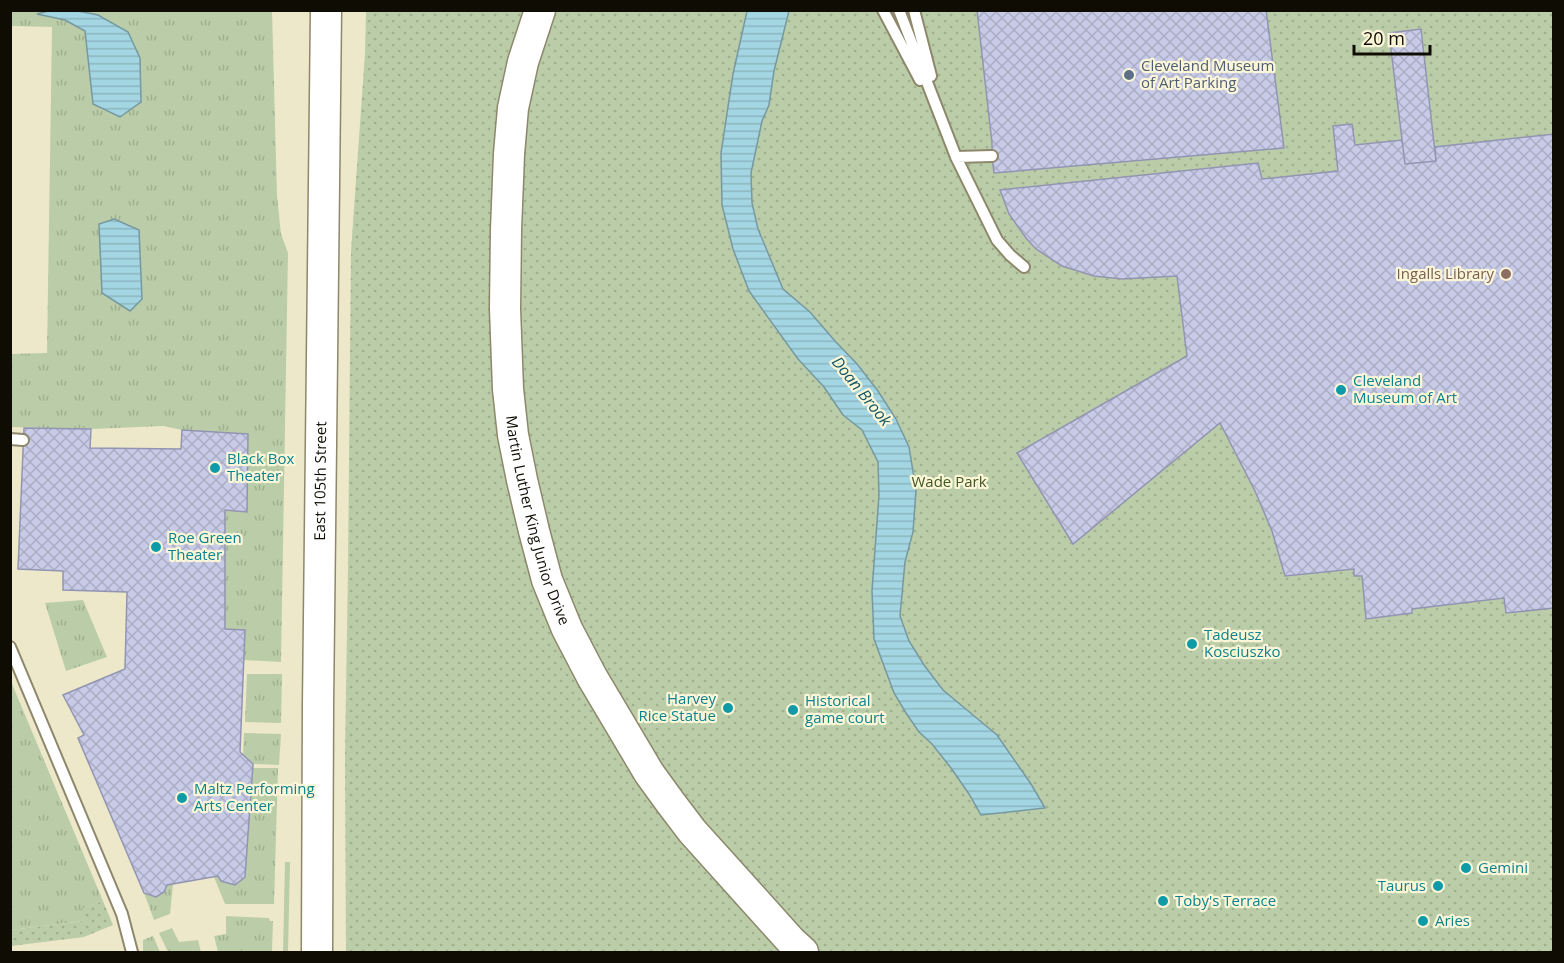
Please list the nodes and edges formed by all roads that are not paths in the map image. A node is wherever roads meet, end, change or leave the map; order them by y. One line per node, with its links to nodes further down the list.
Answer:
1 (326, 10): 14 (main road, East 105th Street)
2 (540, 10): 15 (main road, Martin Luther King Junior Drive)
3 (883, 10): 6 (lane)
4 (900, 10): 6 (lane)
5 (914, 10): 6 (lane)
6 (942, 122): 8 (lane)
7 (992, 156): 8 (lane)
8 (956, 157): 9 (lane)
9 (1024, 267)
10 (10, 439): 11 (lane)
11 (23, 440)
12 (10, 647): 13 (lane)
13 (132, 952)
14 (317, 952)
15 (803, 952)

